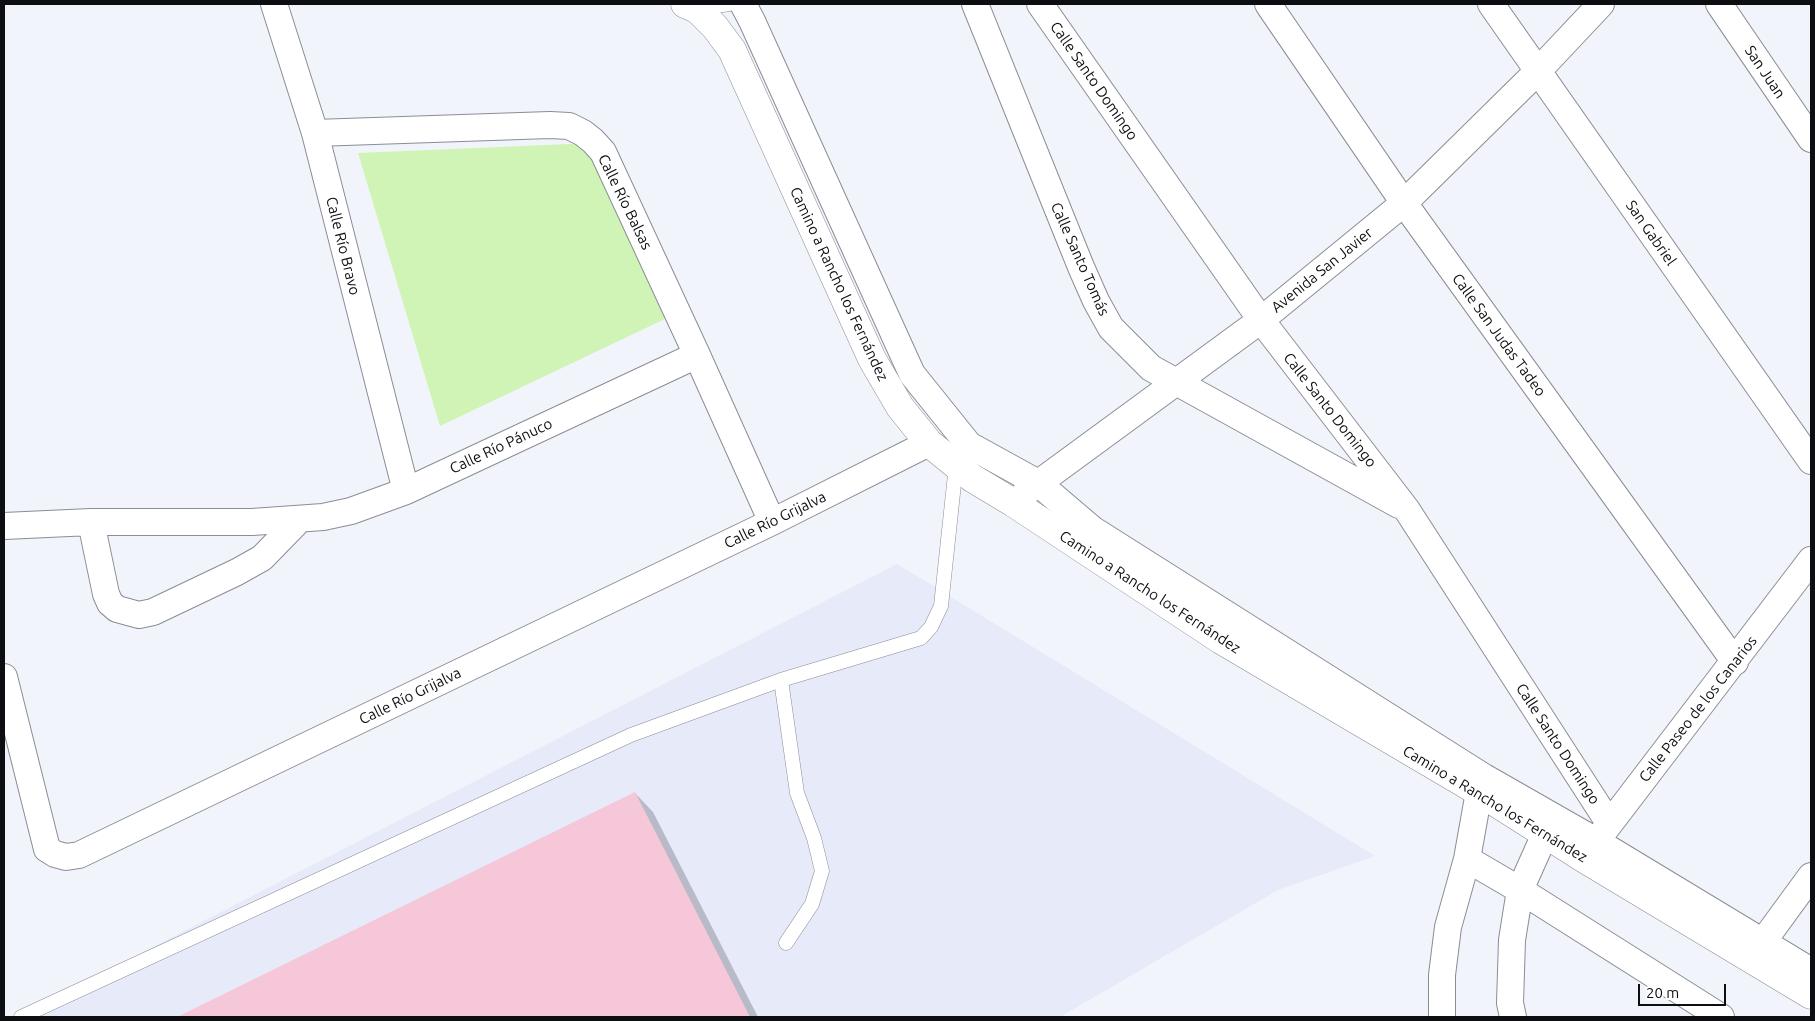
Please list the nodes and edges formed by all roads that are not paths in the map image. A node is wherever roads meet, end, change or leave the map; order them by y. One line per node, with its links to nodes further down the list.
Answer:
1 (274, 4): 12 (street, Calle Río Bravo)
2 (729, 4): 10 (lane)
3 (743, 4): 21 (street)
4 (975, 4): 17 (street, Calle Santo Tomás)
5 (1040, 4): 15 (street, Calle Santo Domingo)
6 (1268, 4): 14 (street, Calle San Judas Tadeo)
7 (1491, 4): 11 (street, San Gabriel)
8 (1601, 4): 11 (street, Avenida San Javier)
9 (1720, 4): 13 (street, San Juan)
10 (691, 6): 18 (street, Camino a Rancho los Fernández)
11 (1537, 72): 14 (street, Avenida San Javier); 19 (street, San Gabriel)
12 (315, 133): 16 (street, Calle Río Balsas); 22 (street, Calle Río Bravo)
13 (1811, 139)
14 (1404, 203): 15 (street, Avenida San Javier); 30 (street, Calle San Judas Tadeo)
15 (1261, 320): 17 (street, Avenida San Javier); 24 (street, Calle Santo Domingo)
16 (697, 355): 22 (street, Calle Río Pánuco); 27 (street, Calle Río Balsas)
17 (1177, 382): 21 (street, Avenida San Javier); 24 (street, Calle Santo Tomás)
18 (929, 443): 20 (street, Camino a Rancho los Fernández); 27 (street, Calle Río Grijalva)
19 (1811, 461)
20 (956, 465): 23 (street, Camino a Rancho los Fernández); 32 (lane)
21 (1038, 483): 23 (street, Avenida San Javier); 35 (street)
22 (406, 491): 25 (street, Calle Río Pánuco)
23 (1012, 502): 33 (street, Camino a Rancho los Fernández)
24 (1407, 510): 35 (street, Calle Santo Domingo)
25 (300, 519): 26 (street, Calle Río Pánuco); 26 (street)
26 (90, 522): 28 (street, Calle Río Pánuco)
27 (772, 522): 31 (street, Calle Río Grijalva)
28 (4, 526)
29 (1811, 560): 30 (street, Calle Paseo de los Canarios)
30 (1735, 662): 35 (street, Calle Paseo de los Canarios)
31 (4, 677)
32 (781, 680): 39 (lane); 43 (lane)
33 (1479, 792): 34 (street, Camino a Rancho los Fernández); 36 (street)
34 (1546, 834): 35 (street, Camino a Rancho los Fernández); 38 (street)
35 (1596, 841): 40 (street, Camino a Rancho los Fernández)
36 (1467, 859): 38 (street); 44 (street)
37 (1811, 876): 40 (street)
38 (1520, 890): 45 (street); 46 (street)
39 (786, 943)
40 (1757, 949): 41 (street); 42 (street, Camino a Rancho los Fernández)
41 (1811, 971)
42 (1811, 996)
43 (21, 1017)
44 (1442, 1017)
45 (1514, 1017)
46 (1721, 1017)

